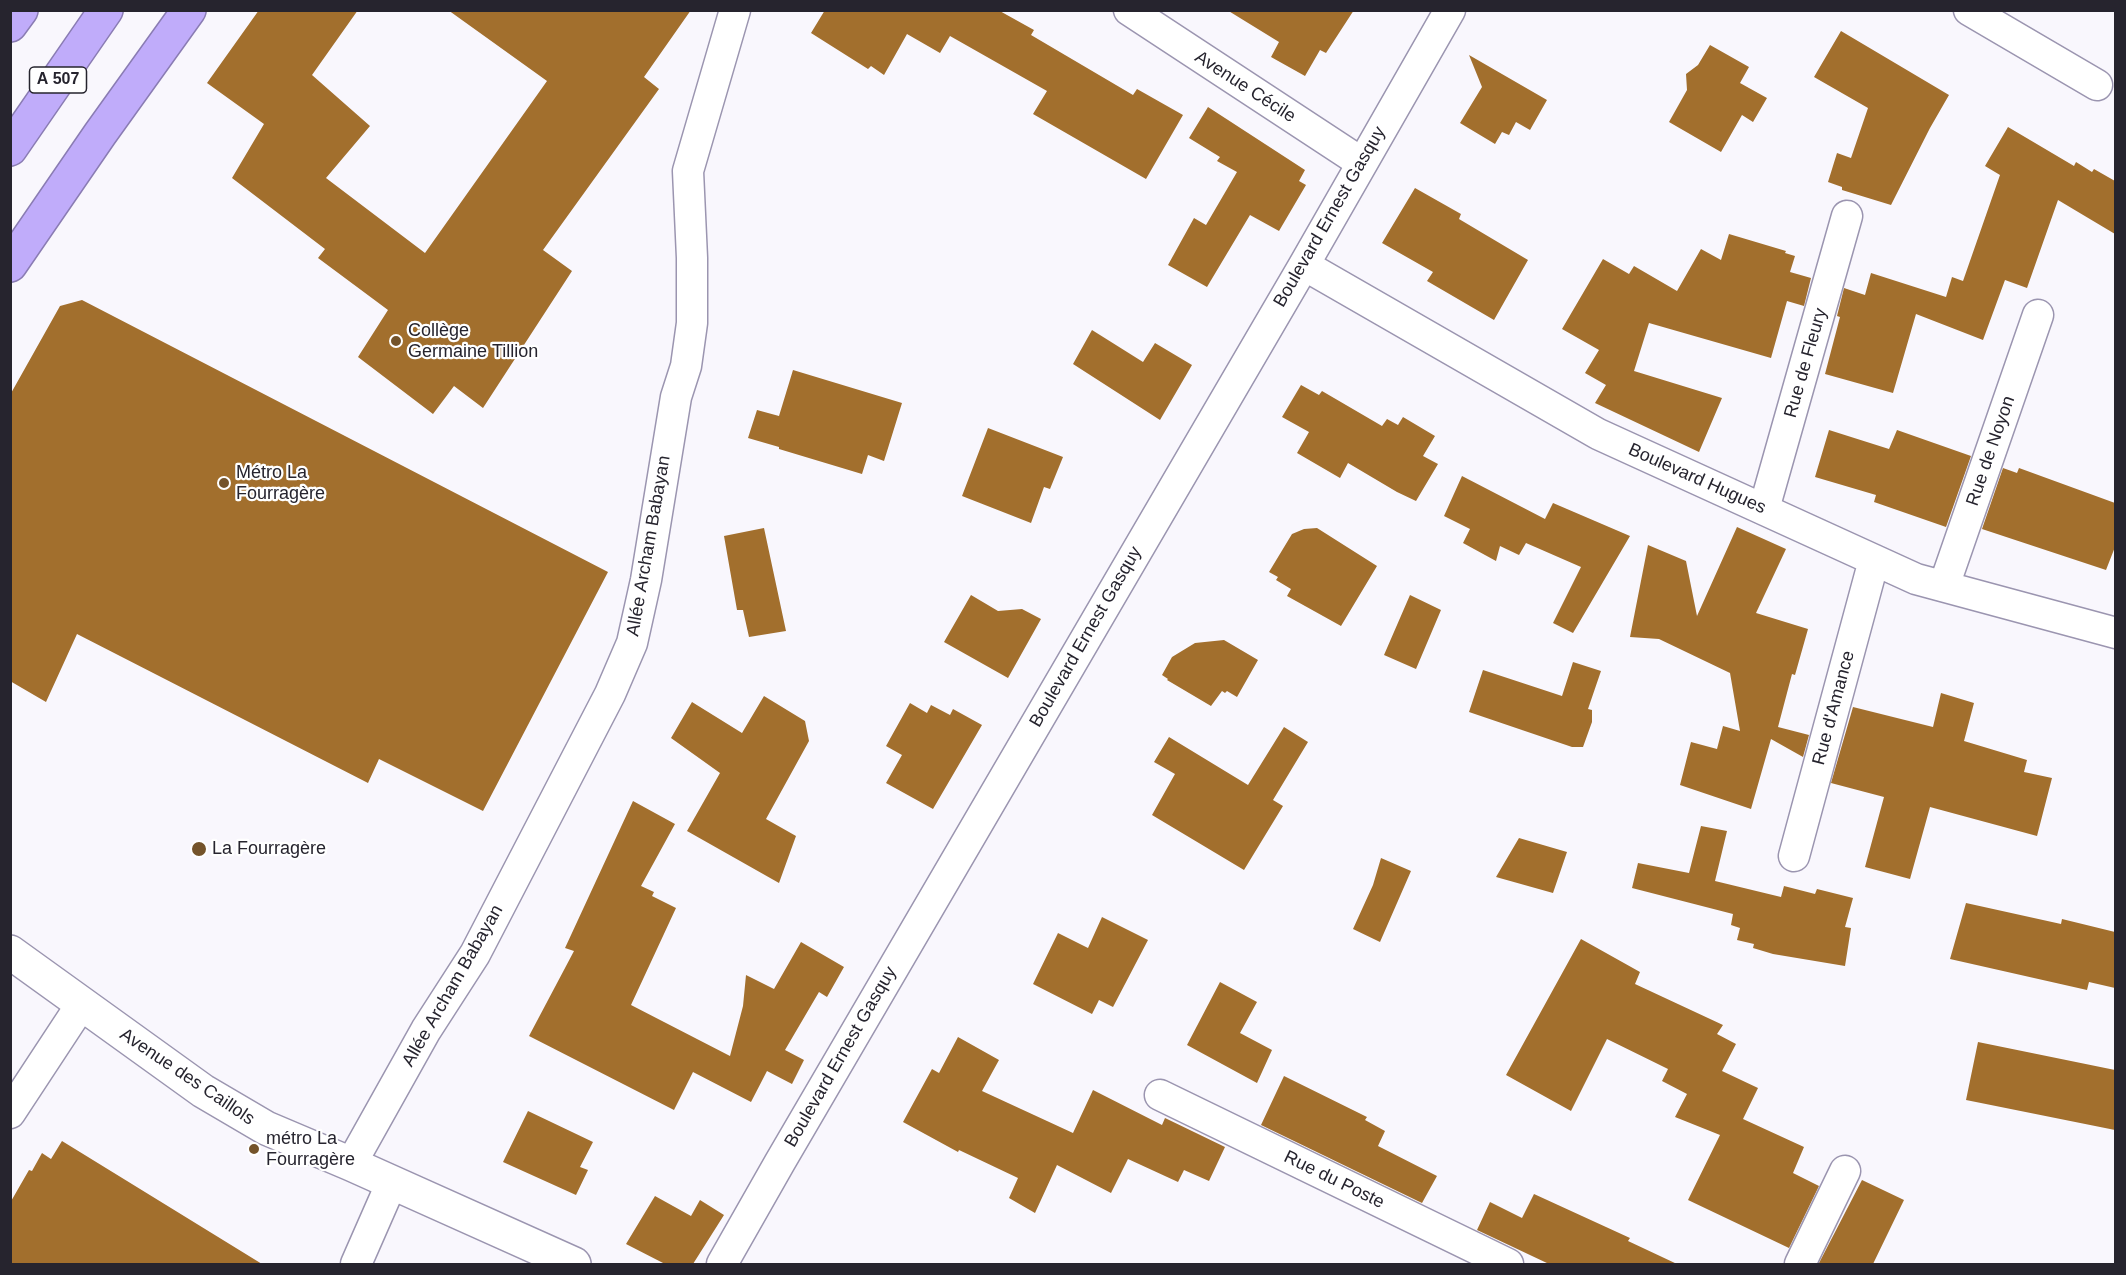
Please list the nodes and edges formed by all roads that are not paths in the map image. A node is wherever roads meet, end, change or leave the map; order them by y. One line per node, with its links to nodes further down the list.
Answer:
1 (21, 10): 8 (highway)
2 (106, 10): 10 (highway, A 507)
3 (189, 10): 13 (highway)
4 (735, 10): 25 (street, Allée Archam Babayan)
5 (1129, 10): 11 (street, Avenue Cécile)
6 (1450, 10): 11 (street, Boulevard Ernest Gasquy)
7 (1969, 10): 9 (street)
8 (10, 25)
9 (2097, 85)
10 (10, 149)
11 (1362, 163): 14 (street, Boulevard Ernest Gasquy)
12 (1847, 216): 16 (street, Rue de Fleury)
13 (10, 265)
14 (1304, 265): 16 (street, Boulevard Hugues); 30 (street, Boulevard Ernest Gasquy)
15 (2038, 315): 18 (street, Rue de Noyon)
16 (1764, 509): 17 (street, Boulevard Hugues)
17 (1874, 560): 18 (street, Boulevard Hugues); 20 (street, Rue d'Amance)
18 (1944, 586): 19 (street, Boulevard Hugues)
19 (2115, 633)
20 (1794, 856)
21 (10, 952): 22 (street, Avenue des Caillols)
22 (81, 1005): 24 (street); 25 (street, Avenue des Caillols)
23 (1160, 1095): 31 (street, Rue du Poste)
24 (10, 1113)
25 (351, 1164): 27 (street, Avenue des Caillols)
26 (1845, 1172): 32 (street)
27 (392, 1182): 28 (street); 29 (street, Avenue des Caillols)
28 (356, 1264)
29 (574, 1264)
30 (722, 1264)
31 (1508, 1264)
32 (1800, 1264)

